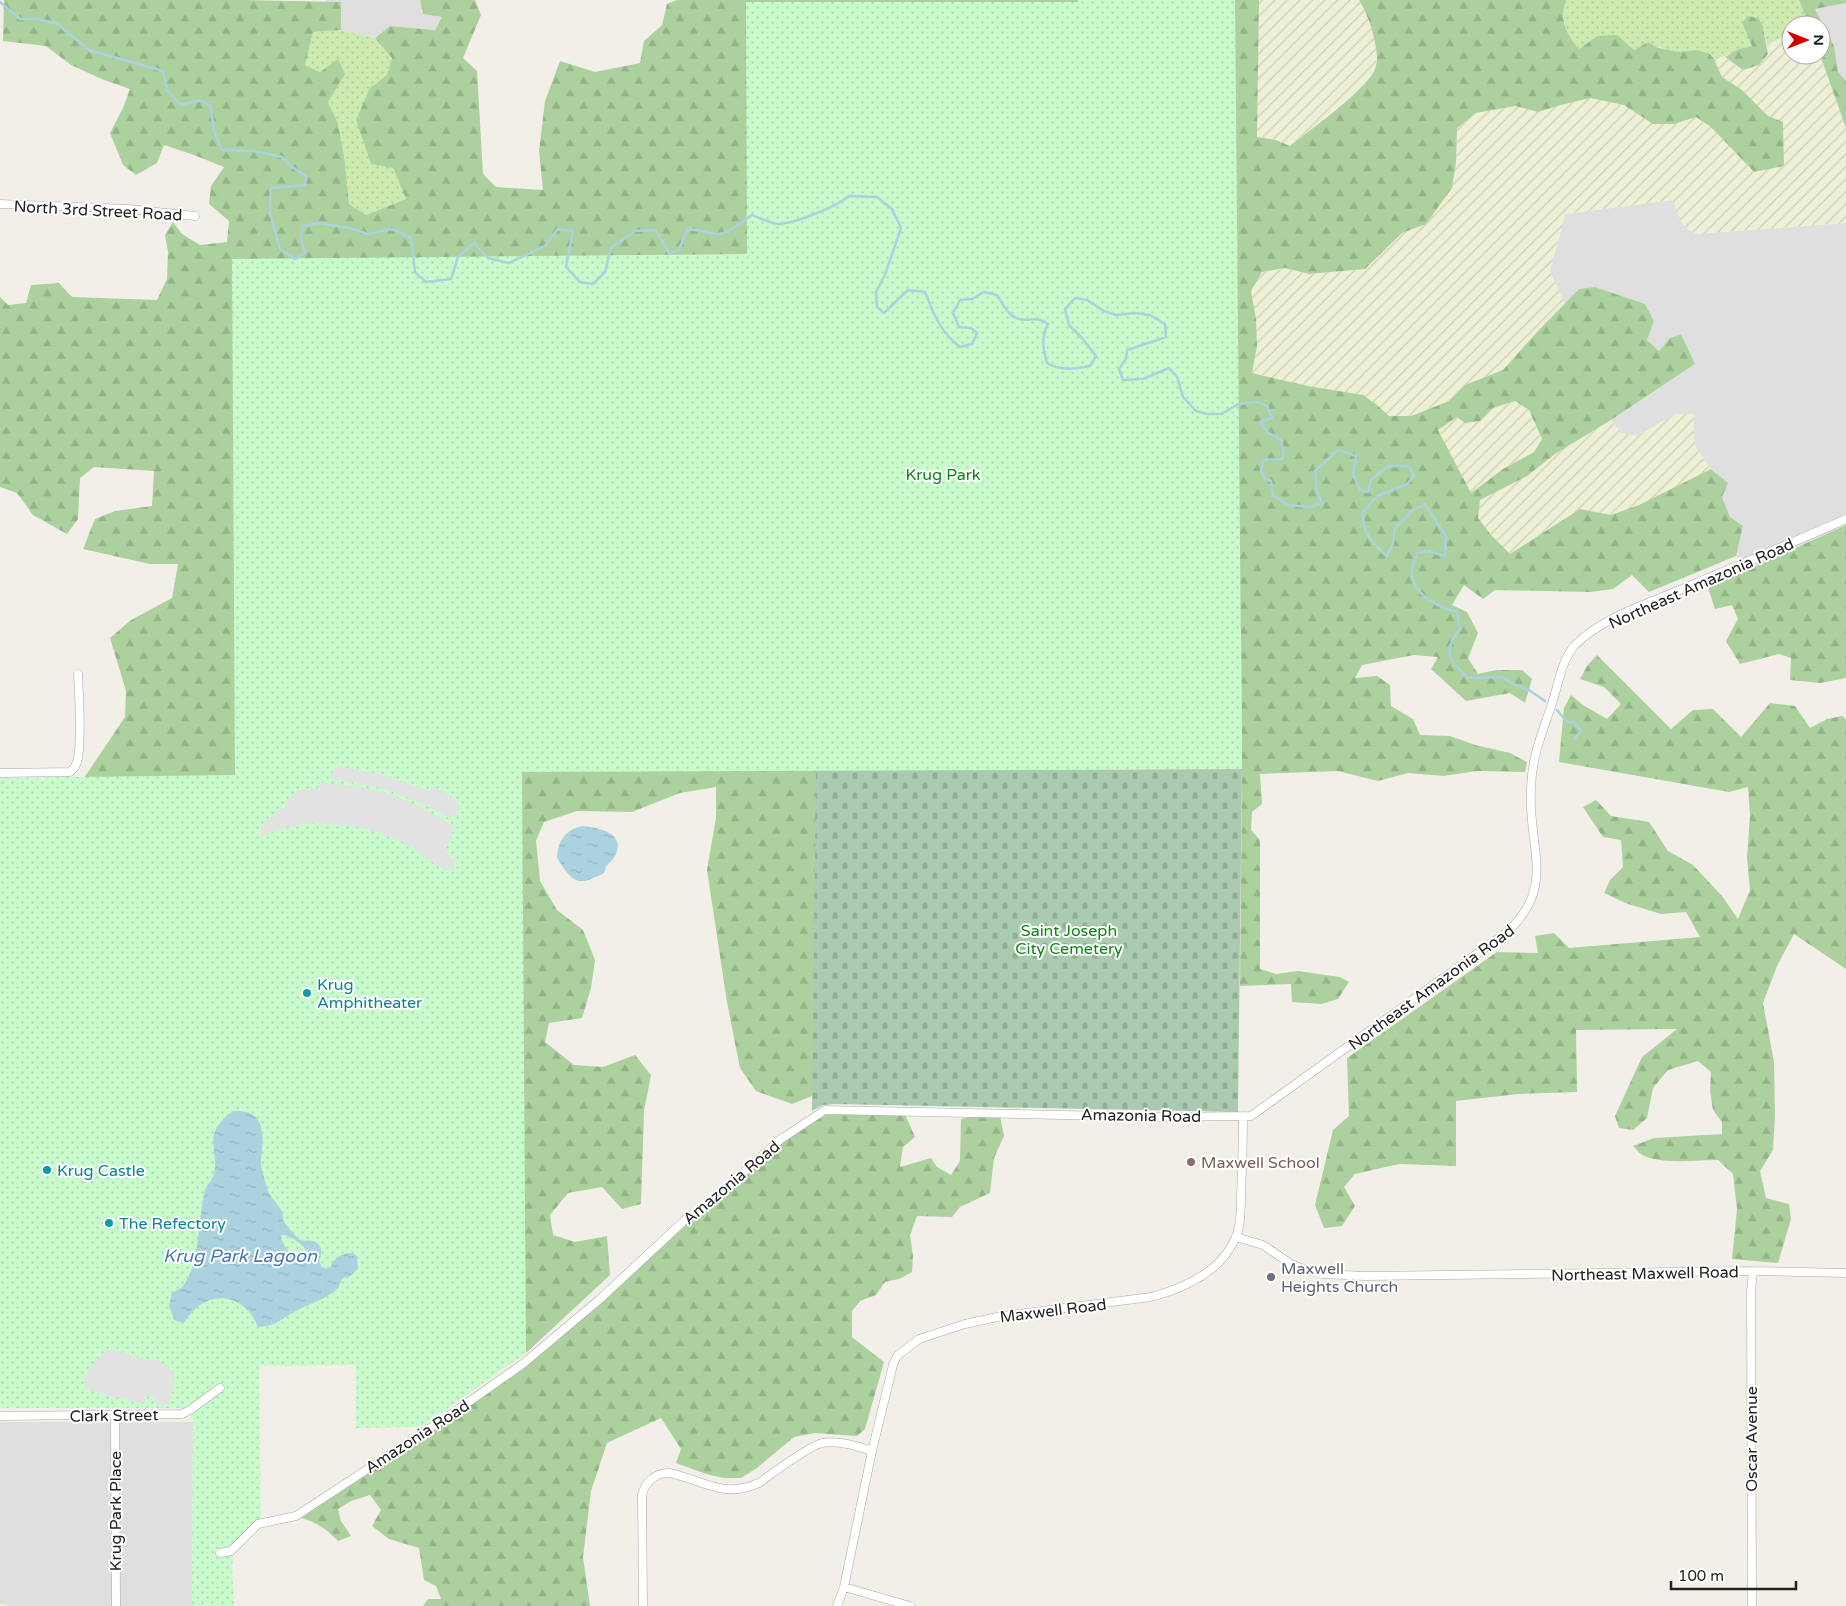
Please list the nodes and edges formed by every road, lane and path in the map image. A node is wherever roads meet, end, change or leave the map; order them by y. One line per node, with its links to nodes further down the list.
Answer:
1 (0, 204): 2 (street, North 3rd Street Road)
2 (195, 216)
3 (1846, 519): 6 (street, Northeast Amazonia Road)
4 (78, 674): 5 (street)
5 (0, 773)
6 (1328, 1063): 7 (street, Amazonia Road)
7 (1243, 1116): 8 (street); 15 (street, Amazonia Road)
8 (1236, 1237): 9 (street, Northeast Maxwell Road); 14 (street, Maxwell Road)
9 (1753, 1272): 10 (street, Northeast Maxwell Road); 21 (street, Oscar Avenue)
10 (1846, 1273)
11 (220, 1388): 13 (street, Clark Street)
12 (0, 1416): 13 (street, Clark Street)
13 (115, 1416): 17 (street, Krug Park Place)
14 (872, 1451): 16 (street, Maxwell Road); 18 (street)
15 (220, 1553)
16 (844, 1587): 19 (street, Maxwell Road); 20 (street)
17 (116, 1606)
18 (643, 1606)
19 (837, 1606)
20 (910, 1606)
21 (1752, 1606)

